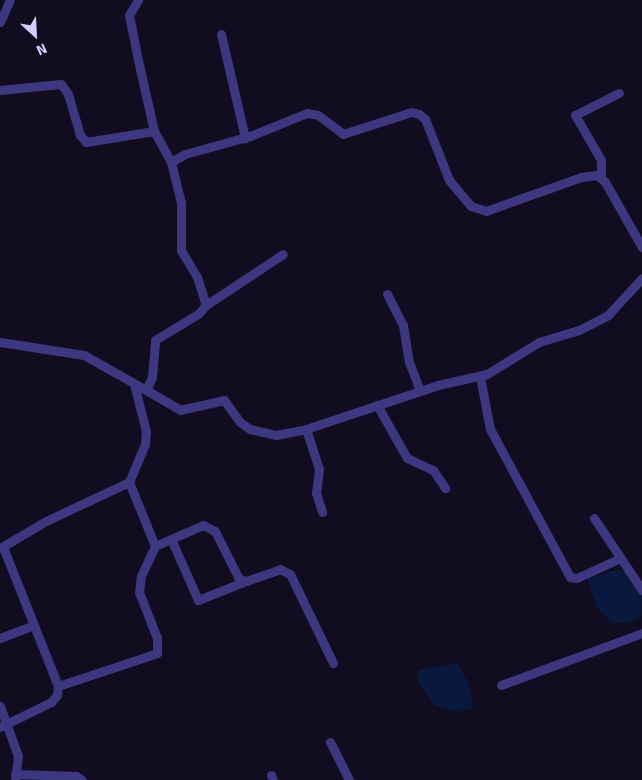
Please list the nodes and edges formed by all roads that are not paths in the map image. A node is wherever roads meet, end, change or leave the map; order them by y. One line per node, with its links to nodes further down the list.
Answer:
1 (10, 0): 3 (street)
2 (138, 0): 7 (street)
3 (0, 22)
4 (221, 34): 8 (street)
5 (0, 90): 7 (street)
6 (619, 93): 10 (street)
7 (154, 131): 9 (street)
8 (244, 138): 9 (street); 10 (street)
9 (171, 162): 15 (street)
10 (601, 176): 11 (street)
11 (642, 247)
12 (283, 254): 15 (street)
13 (642, 278): 17 (street)
14 (387, 294): 20 (street)
15 (206, 305): 19 (street)
16 (0, 342): 18 (street)
17 (480, 376): 20 (street); 30 (street)
18 (134, 384): 19 (street); 23 (street)
19 (146, 390): 22 (street)
20 (420, 390): 21 (street)
21 (377, 405): 22 (street); 24 (street)
22 (306, 429): 25 (street)
23 (128, 482): 28 (street); 29 (street)
24 (445, 488)
25 (322, 512)
26 (594, 518): 30 (street)
27 (171, 539): 28 (street); 31 (street); 31 (street)
28 (155, 546): 38 (street)
29 (1, 547): 33 (street)
30 (620, 558): 32 (street)
31 (246, 581): 36 (street)
32 (642, 590)
33 (34, 625): 35 (street); 38 (street)
34 (642, 633): 37 (street)
35 (0, 638)
36 (333, 663)
37 (501, 685)
38 (58, 686): 40 (street)
39 (0, 706): 40 (street)
40 (4, 726): 42 (street)
41 (330, 742): 44 (street)
42 (15, 777): 43 (street)
43 (82, 780)
44 (349, 780)

